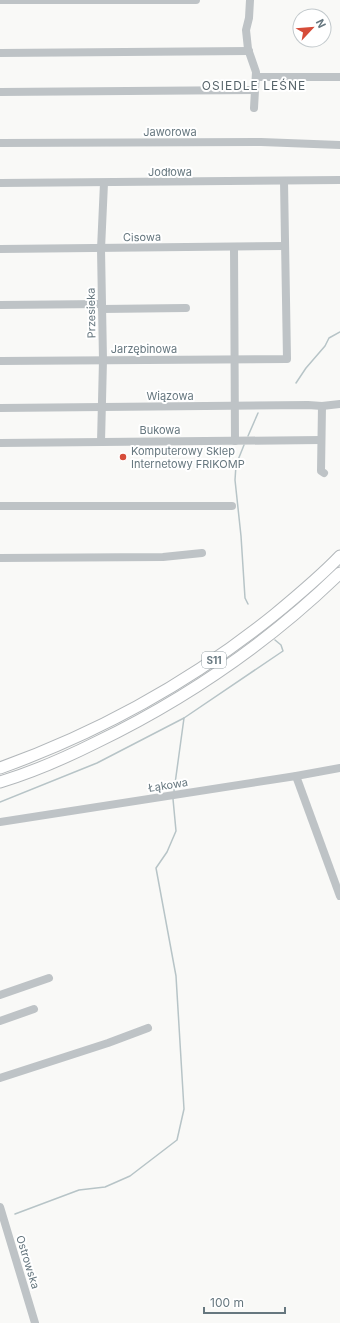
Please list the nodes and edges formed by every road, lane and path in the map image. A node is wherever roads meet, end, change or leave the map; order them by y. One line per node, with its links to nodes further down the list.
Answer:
1 (0, 0): 2 (street)
2 (110, 0): 3 (street)
3 (196, 0)
4 (250, 0): 5 (street)
5 (249, 52): 6 (street); 7 (street)
6 (0, 53)
7 (256, 77): 8 (street); 9 (street)
8 (340, 77)
9 (255, 90): 10 (street); 11 (street)
10 (0, 92)
11 (254, 108)
12 (0, 143): 13 (street, Jaworowa)
13 (340, 144)
14 (340, 180): 15 (street, Jodłowa)
15 (284, 181): 17 (street, Jodłowa); 18 (street)
16 (0, 183): 17 (street, Jodłowa)
17 (104, 183): 21 (street, Przesieka)
18 (285, 246): 19 (street, Cisowa); 26 (street, Jarzębinowa)
19 (234, 247): 21 (street, Cisowa); 26 (street)
20 (0, 249): 21 (street, Cisowa)
21 (102, 249): 23 (street, Przesieka)
22 (0, 305): 23 (street)
23 (102, 306): 24 (street); 25 (street, Przesieka)
24 (186, 308)
25 (103, 360): 26 (street, Jarzębinowa); 27 (street, Jarzębinowa); 31 (street, Przesieka)
26 (234, 360): 29 (street)
27 (0, 361)
28 (340, 404): 30 (street, Wiązowa)
29 (235, 406): 30 (street, Wiązowa); 31 (street, Wiązowa); 34 (street)
30 (322, 406): 33 (street)
31 (101, 407): 32 (street, Wiązowa); 35 (street, Przesieka)
32 (0, 408)
33 (321, 440): 34 (street, Bukowa); 37 (street)
34 (235, 441): 35 (street, Bukowa)
35 (101, 442): 36 (street, Bukowa)
36 (0, 443)
37 (324, 473)
38 (0, 506): 39 (street)
39 (232, 506)
40 (202, 553): 42 (street)
41 (340, 556): 44 (highway, S11)
42 (0, 558)
43 (340, 573): 47 (highway, S11)
44 (0, 768)
45 (340, 768): 46 (street, Łąkowa)
46 (296, 776): 48 (street, Łąkowa); 49 (street)
47 (0, 782)
48 (0, 822)
49 (340, 896)
50 (49, 978): 51 (street)
51 (0, 994)
52 (34, 1009): 53 (street)
53 (0, 1021)
54 (148, 1028): 55 (street)
55 (0, 1078)
56 (0, 1207): 57 (street, Ostrowska)
57 (36, 1323)

